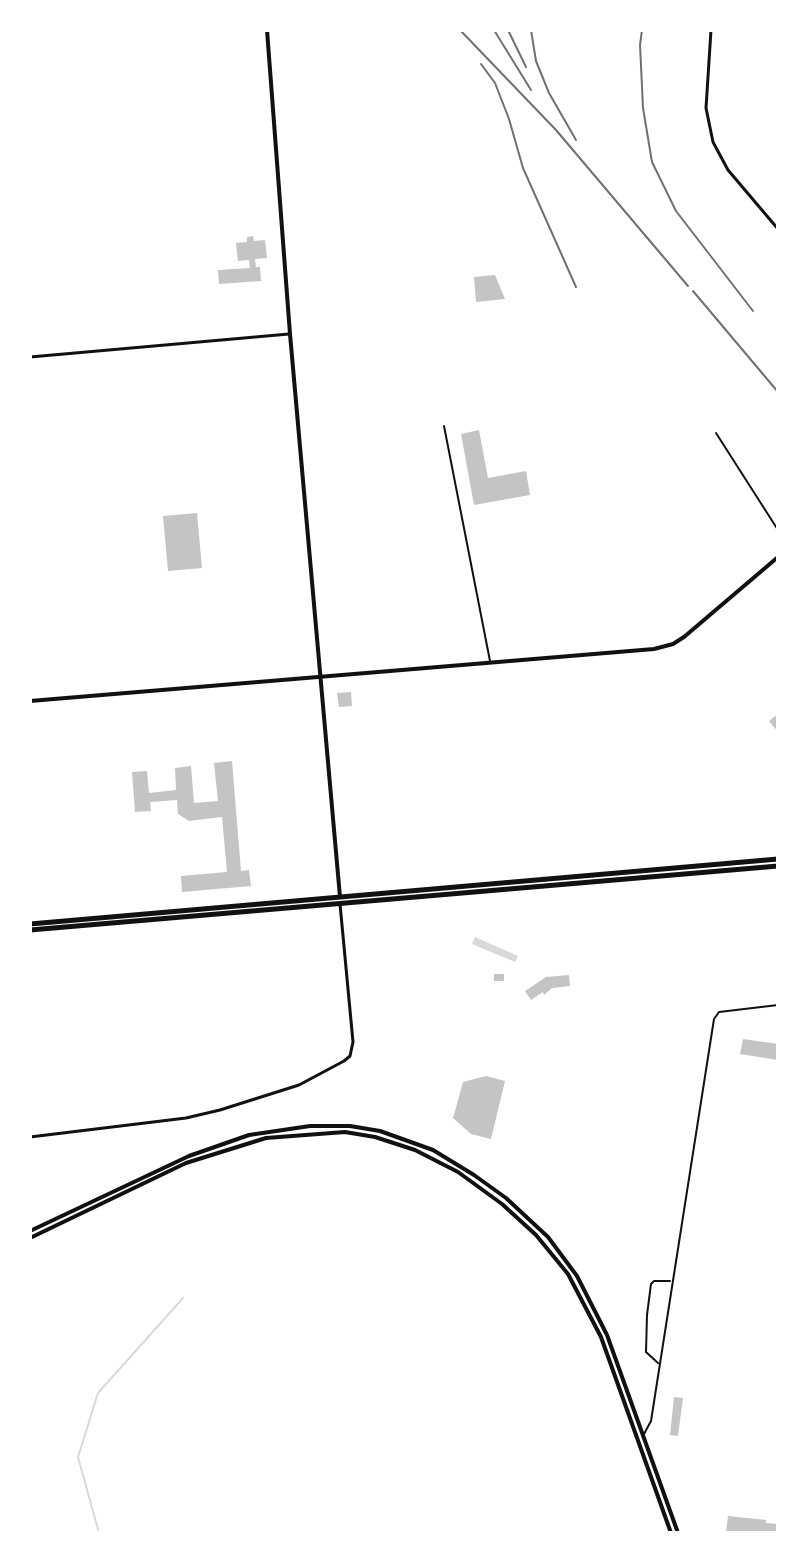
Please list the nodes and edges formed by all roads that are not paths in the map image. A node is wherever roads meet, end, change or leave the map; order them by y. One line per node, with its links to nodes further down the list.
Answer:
1 (267, 30): 4 (main road)
2 (711, 30): 3 (street)
3 (778, 229)
4 (290, 334): 5 (street); 11 (main road)
5 (30, 357)
6 (444, 426): 10 (lane)
7 (716, 433): 8 (lane)
8 (778, 530)
9 (778, 557): 10 (main road)
10 (490, 663): 11 (main road)
11 (321, 677): 12 (main road); 15 (main road)
12 (30, 701)
13 (778, 859): 15 (main road)
14 (778, 866): 15 (main road)
15 (340, 900): 16 (main road); 17 (main road); 19 (street)
16 (30, 924)
17 (30, 930)
18 (778, 1005): 22 (lane)
19 (30, 1137)
20 (30, 1231): 24 (main road)
21 (30, 1238): 25 (main road)
22 (672, 1281): 23 (lane); 23 (lane)
23 (659, 1364): 24 (lane)
24 (644, 1434): 25 (main road); 27 (main road)
25 (638, 1438): 26 (main road)
26 (671, 1533)
27 (678, 1533)

